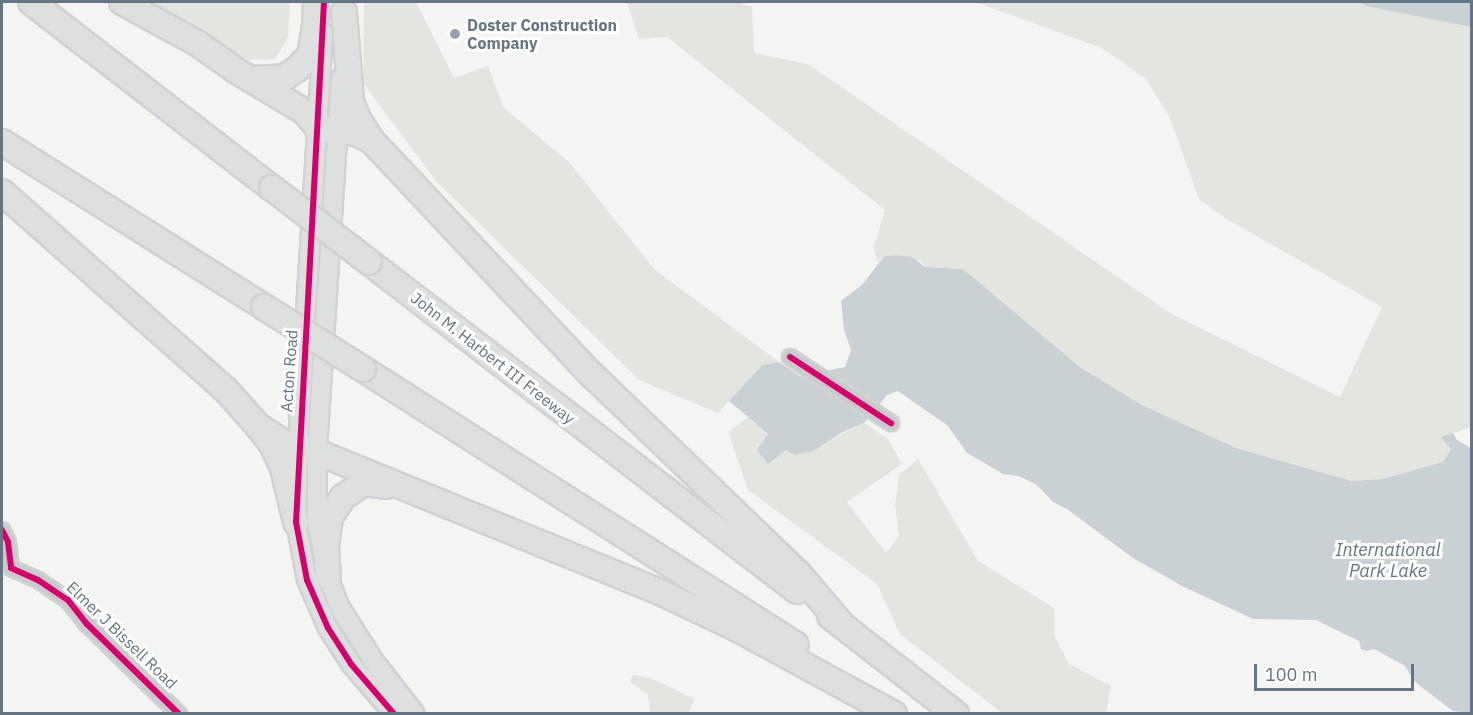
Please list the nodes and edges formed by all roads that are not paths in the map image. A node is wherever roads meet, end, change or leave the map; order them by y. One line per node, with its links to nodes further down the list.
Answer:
1 (31, 2): 18 (highway, John M. Harbert III Freeway, bridge)
2 (122, 2): 5 (highway)
3 (316, 2): 5 (highway)
4 (337, 5): 6 (street, Acton Road); 7 (highway)
5 (250, 79): 6 (highway)
6 (328, 129): 7 (highway); 13 (street, Acton Road)
7 (371, 140): 18 (highway)
8 (2, 142): 22 (highway, bridge)
9 (2, 192): 12 (highway)
10 (790, 357): 11 (street)
11 (891, 423)
12 (258, 426): 13 (highway); 15 (highway)
13 (307, 449): 14 (highway); 15 (street, Acton Road); 17 (street, Acton Road)
14 (400, 488): 17 (highway); 22 (highway)
15 (296, 522): 20 (street, Acton Road)
16 (2, 530): 19 (street, Elmer J Bissell Road)
17 (328, 577): 21 (street, Acton Road)
18 (842, 625): 23 (highway, John M. Harbert III Freeway)
19 (179, 714)
20 (394, 714)
21 (415, 714)
22 (894, 714)
23 (956, 714)

